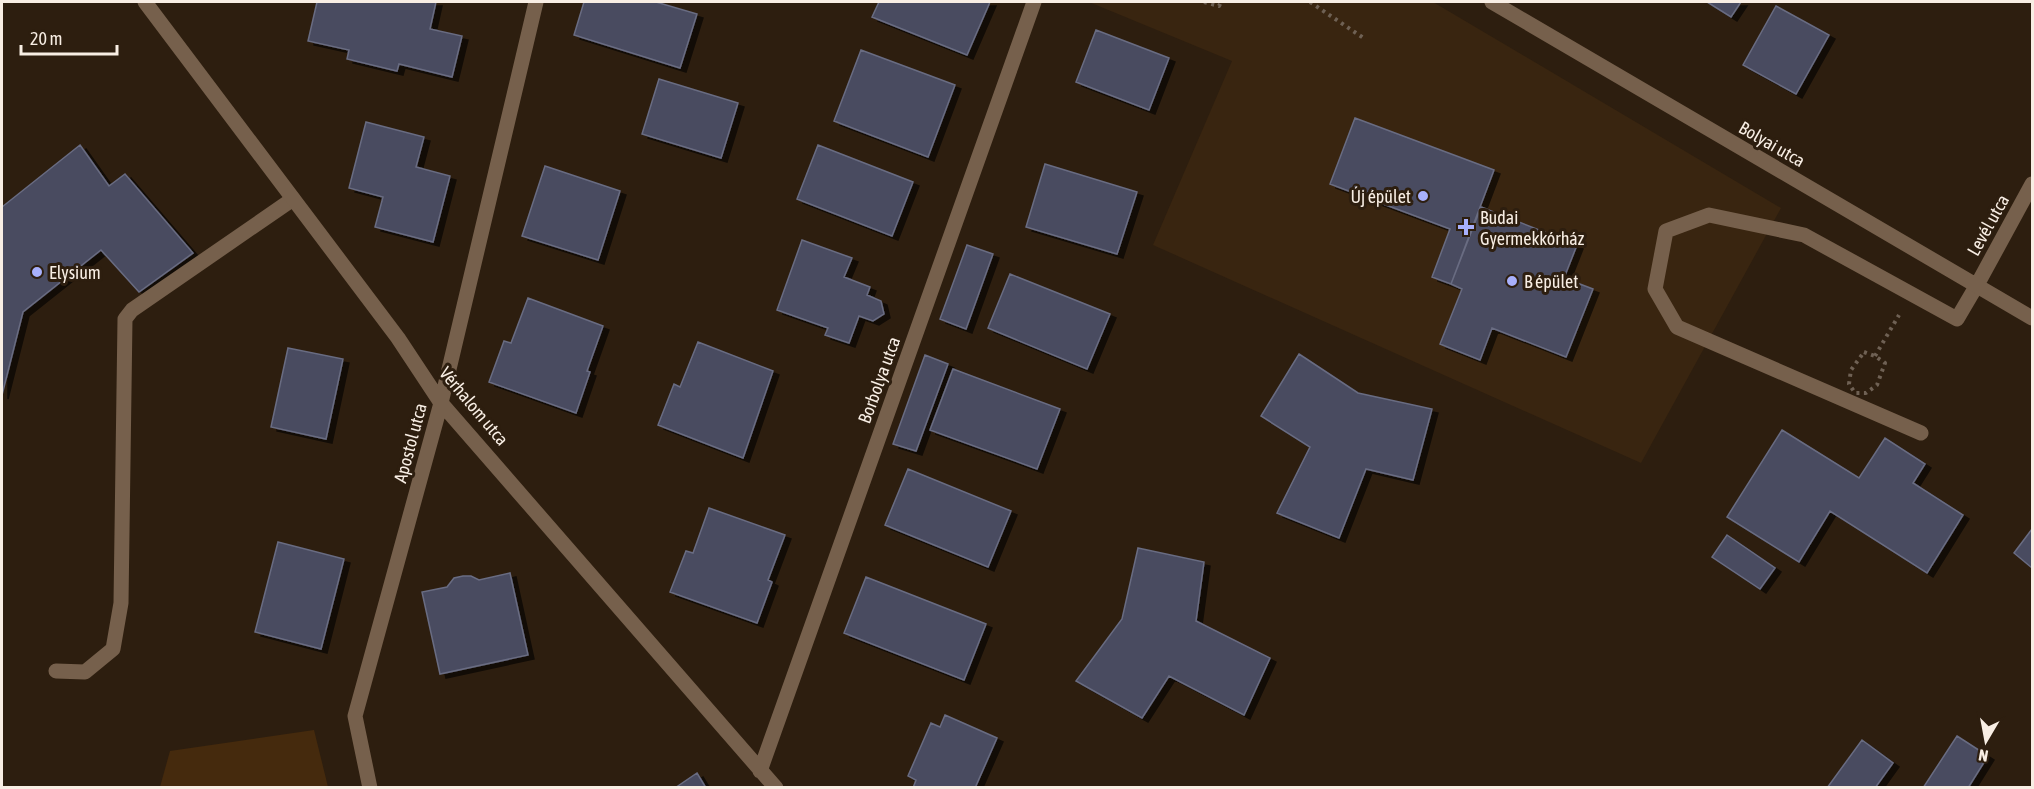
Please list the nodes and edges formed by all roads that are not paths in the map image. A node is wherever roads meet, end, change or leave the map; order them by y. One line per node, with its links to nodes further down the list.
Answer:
1 (145, 2): 6 (street, Vérhalom utca)
2 (537, 2): 9 (street, Apostol utca)
3 (1034, 2): 12 (street, Borbolya utca)
4 (1492, 2): 7 (street, Bolyai utca)
5 (2032, 184): 7 (street, Levél utca)
6 (293, 199): 9 (street, Vérhalom utca); 11 (street)
7 (1977, 285): 8 (street, Bolyai utca); 10 (street, Levél utca)
8 (2032, 318)
9 (441, 403): 12 (street, Vérhalom utca); 13 (street, Apostol utca)
10 (1921, 433)
11 (56, 671)
12 (760, 771): 14 (street, Vérhalom utca)
13 (370, 788)
14 (776, 788)

